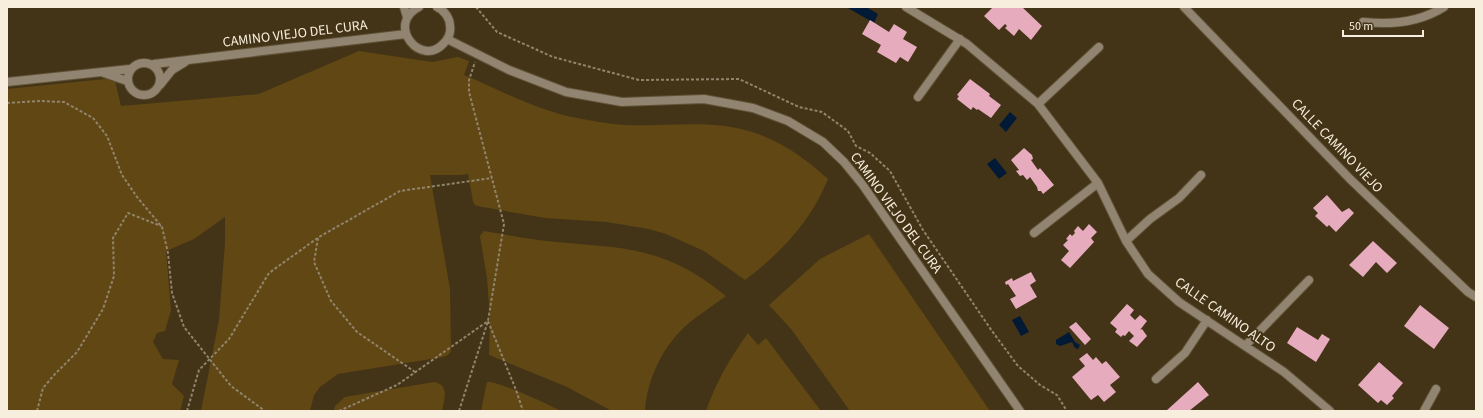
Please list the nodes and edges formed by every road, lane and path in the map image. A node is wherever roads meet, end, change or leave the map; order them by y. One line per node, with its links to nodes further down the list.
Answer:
1 (404, 7): 10 (street)
2 (419, 7): 10 (street)
3 (436, 7): 14 (street)
4 (476, 7): 50 (path)
5 (906, 7): 9 (street, CALLE CAMINO ALTO)
6 (925, 7): 9 (street)
7 (1184, 7): 35 (street, CALLE CAMINO VIEJO)
8 (1444, 7): 11 (street)
9 (920, 14): 13 (street, CALLE CAMINO ALTO)
10 (407, 17): 12 (street)
11 (1363, 22)
12 (406, 34): 14 (street); 17 (street, CAMINO VIEJO DEL CURA)
13 (960, 39): 24 (street); 26 (street, CALLE CAMINO ALTO)
14 (448, 40): 16 (street, CAMINO VIEJO DEL CURA)
15 (1099, 47): 26 (street)
16 (478, 56): 28 (path); 49 (street, CAMINO VIEJO DEL CURA)
17 (187, 60): 18 (street, CAMINO VIEJO DEL CURA); 23 (street, CAMINO VIEJO DEL CURA)
18 (154, 64): 19 (street); 23 (street)
19 (130, 69): 20 (street); 21 (street)
20 (102, 72): 21 (street); 22 (street)
21 (127, 81): 23 (street)
22 (7, 82)
23 (160, 85)
24 (918, 97)
25 (7, 103): 30 (path)
26 (1038, 104): 29 (street, CALLE CAMINO ALTO)
27 (1201, 175): 33 (street)
28 (492, 178): 32 (path); 37 (path)
29 (1098, 183): 31 (street); 33 (street, CALLE CAMINO ALTO)
30 (162, 227): 39 (path); 43 (path)
31 (1034, 233)
32 (318, 237): 39 (path); 40 (path)
33 (1126, 241): 36 (street, CALLE CAMINO ALTO)
34 (1309, 280): 38 (street)
35 (1476, 297)
36 (1207, 320): 38 (street, CALLE CAMINO ALTO); 41 (street)
37 (488, 321): 40 (path); 47 (path); 48 (path)
38 (1246, 346): 51 (street, CALLE CAMINO ALTO)
39 (210, 359): 44 (path); 45 (path)
40 (415, 372): 46 (path)
41 (1156, 379)
42 (1436, 389): 52 (street)
43 (36, 411)
44 (187, 411)
45 (265, 411)
46 (338, 411)
47 (459, 411)
48 (523, 411)
49 (1020, 411)
50 (1067, 411)
51 (1330, 411)
52 (1424, 411)

